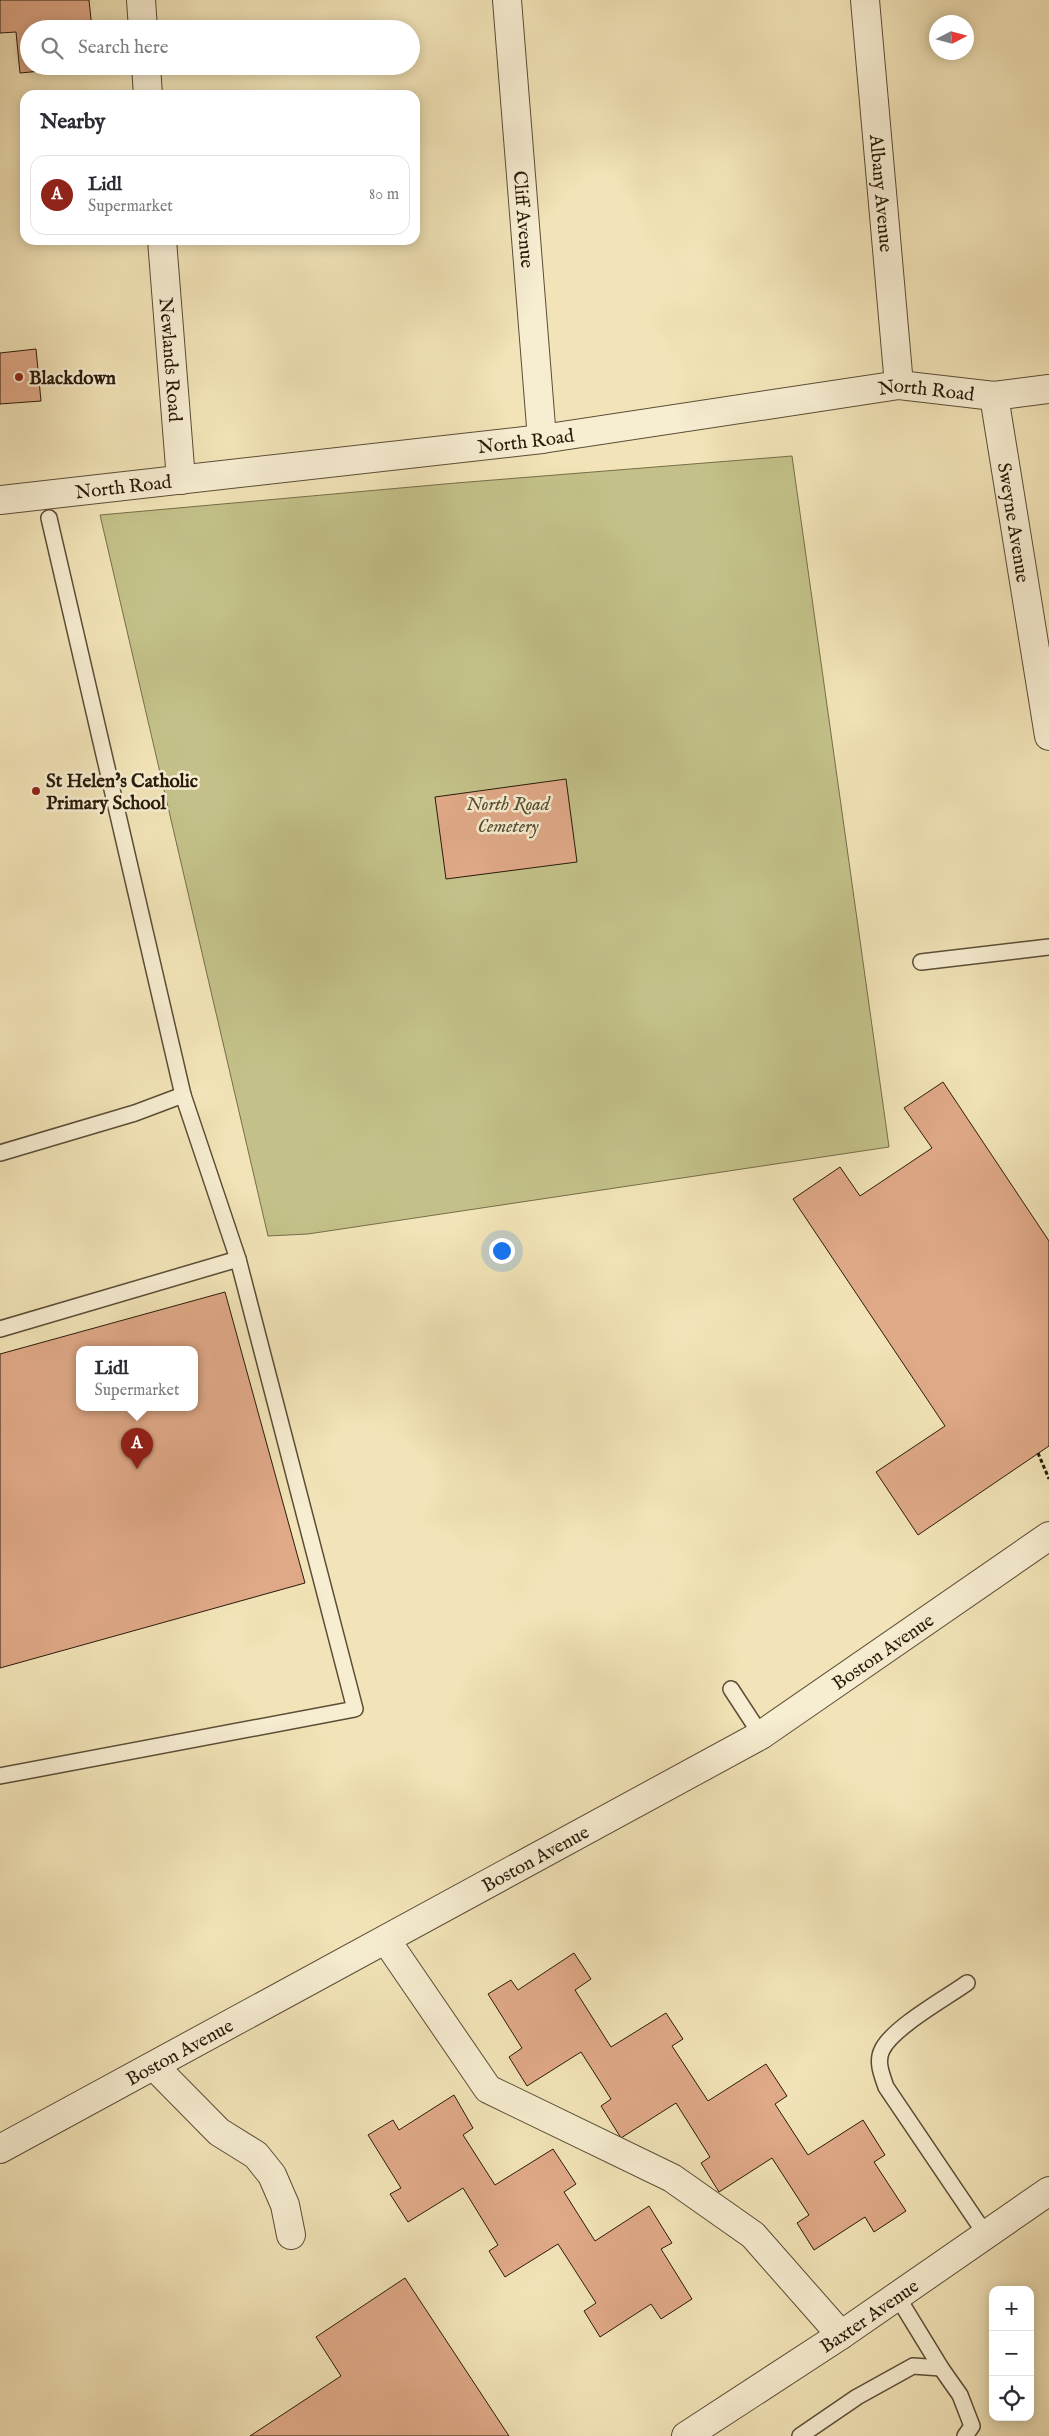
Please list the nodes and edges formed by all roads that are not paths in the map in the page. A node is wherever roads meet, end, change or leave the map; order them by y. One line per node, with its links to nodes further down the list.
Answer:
1 (141, 0): 4 (street)
2 (507, 0): 11 (street, Cliff Avenue)
3 (865, 0): 8 (street, Albany Avenue)
4 (142, 20)
5 (147, 75): 6 (street)
6 (148, 90)
7 (162, 245): 12 (street, Newlands Road)
8 (899, 385): 10 (street, North Road); 11 (street, North Road)
9 (1049, 389): 10 (street, North Road)
10 (994, 396): 15 (street, Sweyne Avenue)
11 (542, 439): 12 (street, North Road)
12 (181, 480): 13 (street, North Road)
13 (0, 500)
14 (49, 518): 18 (lane)
15 (1049, 736)
16 (1049, 947): 17 (lane)
17 (921, 962)
18 (183, 1095): 19 (lane); 20 (lane)
19 (0, 1153)
20 (238, 1258): 21 (lane); 25 (lane)
21 (0, 1329)
22 (1049, 1536): 24 (street, Boston Avenue)
23 (730, 1689): 24 (lane)
24 (761, 1735): 26 (street, Boston Avenue)
25 (0, 1776)
26 (386, 1940): 28 (street, Boston Avenue); 34 (street)
27 (967, 1983): 32 (lane)
28 (154, 2066): 29 (street, Boston Avenue); 31 (street)
29 (0, 2149)
30 (1049, 2191): 32 (street, Baxter Avenue)
31 (291, 2235)
32 (986, 2235): 33 (street, Baxter Avenue)
33 (897, 2296): 34 (street, Baxter Avenue); 35 (lane)
34 (842, 2335): 36 (street, Baxter Avenue)
35 (941, 2368): 37 (lane); 38 (lane)
36 (686, 2436)
37 (800, 2436)
38 (965, 2436)

